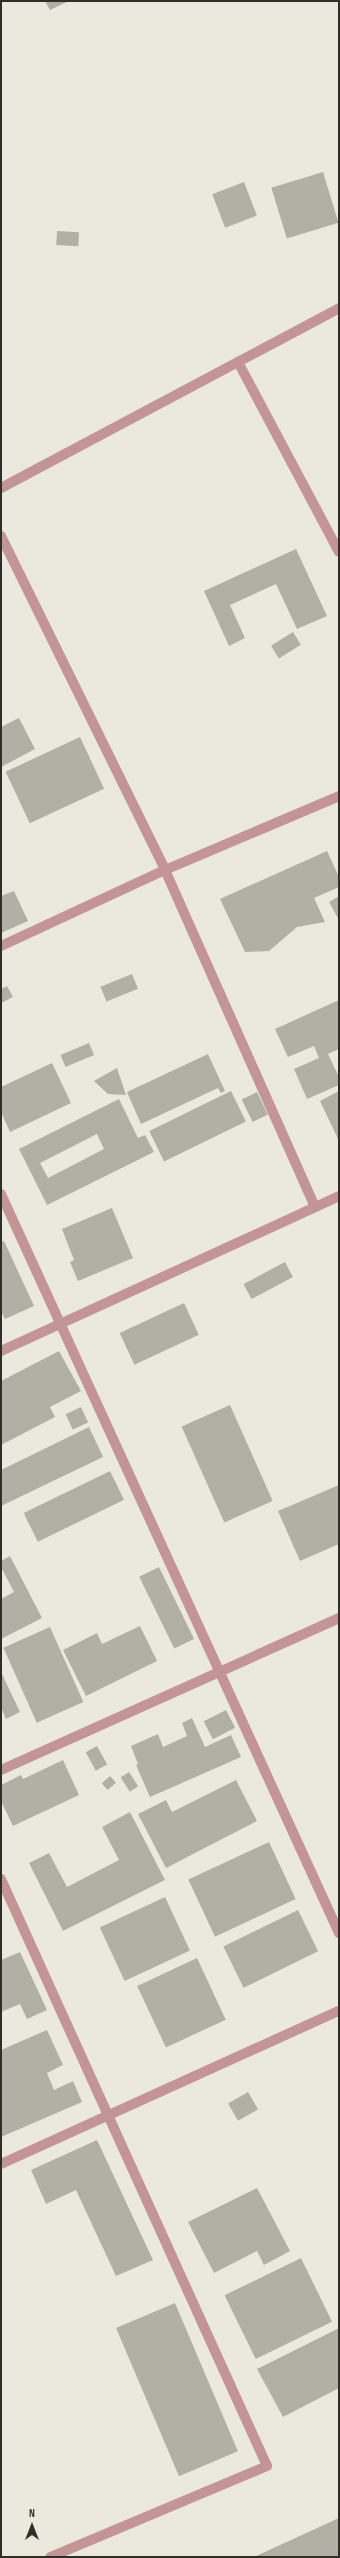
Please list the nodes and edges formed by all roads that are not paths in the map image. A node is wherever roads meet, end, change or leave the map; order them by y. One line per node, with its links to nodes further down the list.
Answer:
1 (339, 308): 2 (street)
2 (238, 362): 3 (street); 5 (street)
3 (1, 488)
4 (1, 536): 7 (street)
5 (339, 552)
6 (339, 796): 7 (street)
7 (165, 870): 8 (street); 11 (street)
8 (1, 946)
9 (1, 1194): 12 (street)
10 (339, 1196): 11 (street)
11 (315, 1207): 12 (street)
12 (60, 1324): 13 (street); 15 (street)
13 (1, 1351)
14 (339, 1618): 15 (street)
15 (219, 1670): 16 (street); 18 (street)
16 (1, 1770)
17 (1, 1879): 20 (street)
18 (339, 1933)
19 (339, 2011): 20 (street)
20 (108, 2116): 21 (street); 22 (street)
21 (1, 2164)
22 (50, 2557)

